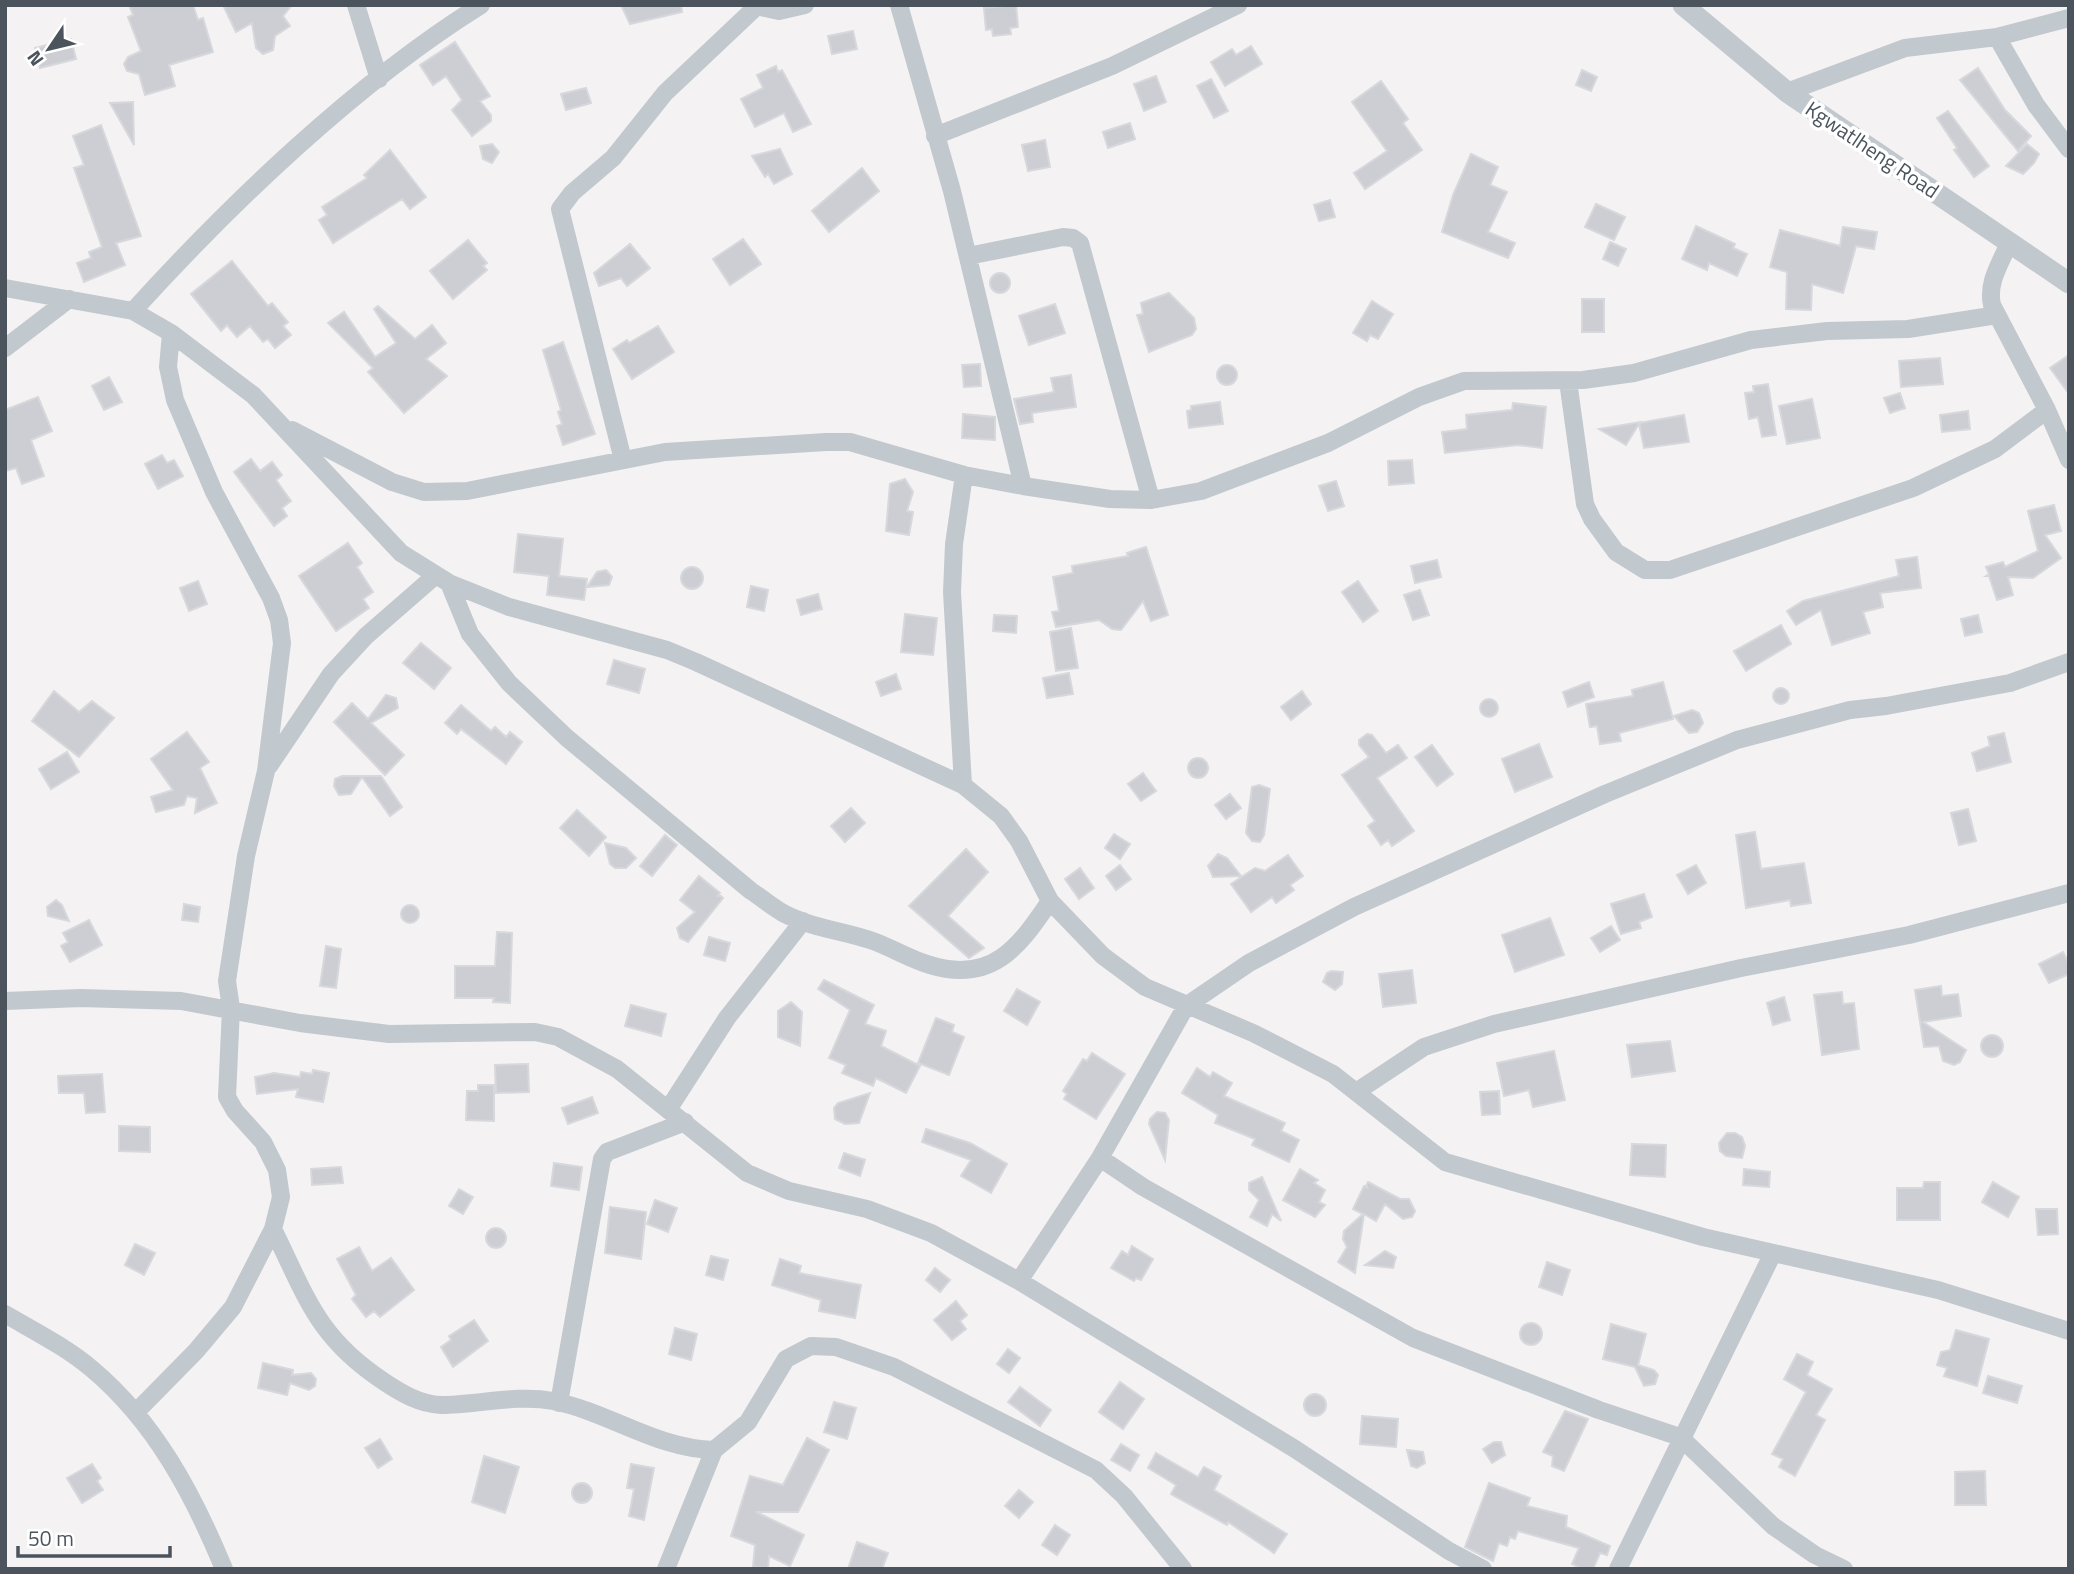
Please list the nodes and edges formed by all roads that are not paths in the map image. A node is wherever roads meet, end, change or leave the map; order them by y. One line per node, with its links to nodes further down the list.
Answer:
1 (356, 5): 10 (street)
2 (481, 5): 10 (street)
3 (805, 5): 7 (street)
4 (898, 5): 12 (street)
5 (1238, 5): 12 (street)
6 (1684, 5): 11 (street, Kgwatlheng Road)
7 (754, 6): 26 (street)
8 (2069, 18): 9 (street)
9 (1997, 37): 11 (street); 13 (street)
10 (379, 79): 19 (street)
11 (1787, 92): 14 (street, Kgwatlheng Road)
12 (935, 136): 15 (street)
13 (2069, 149)
14 (2009, 243): 16 (street, Kgwatlheng Road); 20 (street)
15 (968, 257): 29 (street); 30 (street)
16 (2069, 283)
17 (5, 288): 18 (street)
18 (69, 299): 19 (street); 22 (street)
19 (133, 311): 21 (street)
20 (1997, 315): 23 (street); 24 (street)
21 (171, 333): 25 (street); 33 (street)
22 (5, 348)
23 (1568, 381): 24 (street); 30 (street)
24 (2047, 410): 27 (street)
25 (286, 428): 26 (street); 31 (street)
26 (623, 460): 28 (street)
27 (2069, 460)
28 (964, 475): 29 (street); 34 (street)
29 (1023, 486): 30 (street)
30 (1151, 500)
31 (442, 579): 33 (street); 34 (street); 37 (street)
32 (2069, 662): 39 (street)
33 (266, 771): 40 (street)
34 (963, 785): 36 (street)
35 (2069, 893): 41 (street)
36 (1050, 901): 37 (street); 39 (street)
37 (803, 921): 42 (street)
38 (5, 1001): 40 (street)
39 (1186, 1006): 41 (street); 44 (street)
40 (231, 1008): 42 (street); 45 (street)
41 (1356, 1092): 46 (street)
42 (669, 1108): 43 (street)
43 (685, 1122): 47 (street); 50 (street)
44 (1100, 1158): 47 (street); 52 (street)
45 (273, 1229): 50 (street); 51 (street)
46 (1773, 1253): 49 (street); 52 (street)
47 (1019, 1280): 57 (street)
48 (5, 1314): 51 (street)
49 (2069, 1331)
50 (559, 1403): 53 (street)
51 (136, 1412): 54 (street)
52 (1680, 1437): 58 (street); 59 (street)
53 (714, 1450): 55 (street); 56 (street)
54 (224, 1569)
55 (666, 1569)
56 (1183, 1569)
57 (1483, 1569)
58 (1618, 1569)
59 (1844, 1569)

